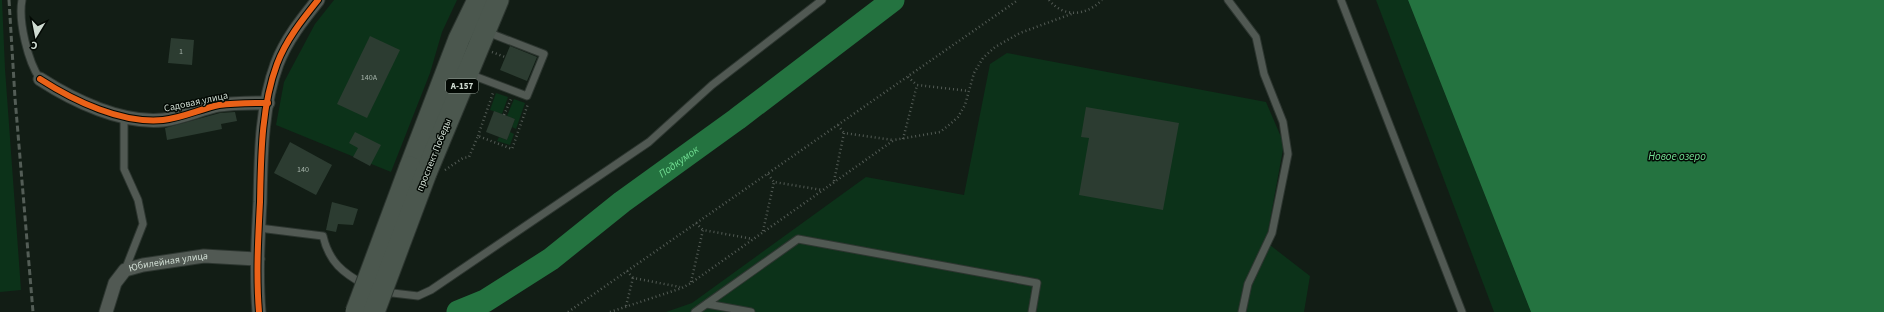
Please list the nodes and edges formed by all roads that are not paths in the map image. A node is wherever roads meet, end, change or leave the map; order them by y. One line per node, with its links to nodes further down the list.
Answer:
1 (22, 0): 10 (lane)
2 (318, 0): 11 (street)
3 (478, 0): 13 (main road, проспект Победы / А-157)
4 (498, 0): 8 (main road, проспект Победы / А-157)
5 (822, 0): 14 (lane)
6 (1228, 0): 26 (lane)
7 (1341, 0): 27 (lane)
8 (485, 31): 9 (main road, проспект Победы / А-157); 9 (lane)
9 (467, 73): 13 (main road, проспект Победы / А-157)
10 (40, 79): 12 (street, Садовая улица)
11 (268, 103): 12 (street, Садовая улица); 14 (street)
12 (124, 116): 16 (lane)
13 (426, 171): 20 (main road, проспект Победы / А-157, bridge); 21 (main road, проспект Победы / А-157, bridge)
14 (259, 228): 15 (street)
15 (258, 259): 16 (street, Юбилейная улица); 19 (street)
16 (125, 270): 18 (street, Юбилейная улица)
17 (707, 304): 22 (lane); 23 (lane); 24 (lane); 25 (lane)
18 (106, 312)
19 (259, 312)
20 (356, 312)
21 (374, 312)
22 (695, 312)
23 (711, 312)
24 (751, 312)
25 (1032, 312)
26 (1242, 312)
27 (1462, 312)

